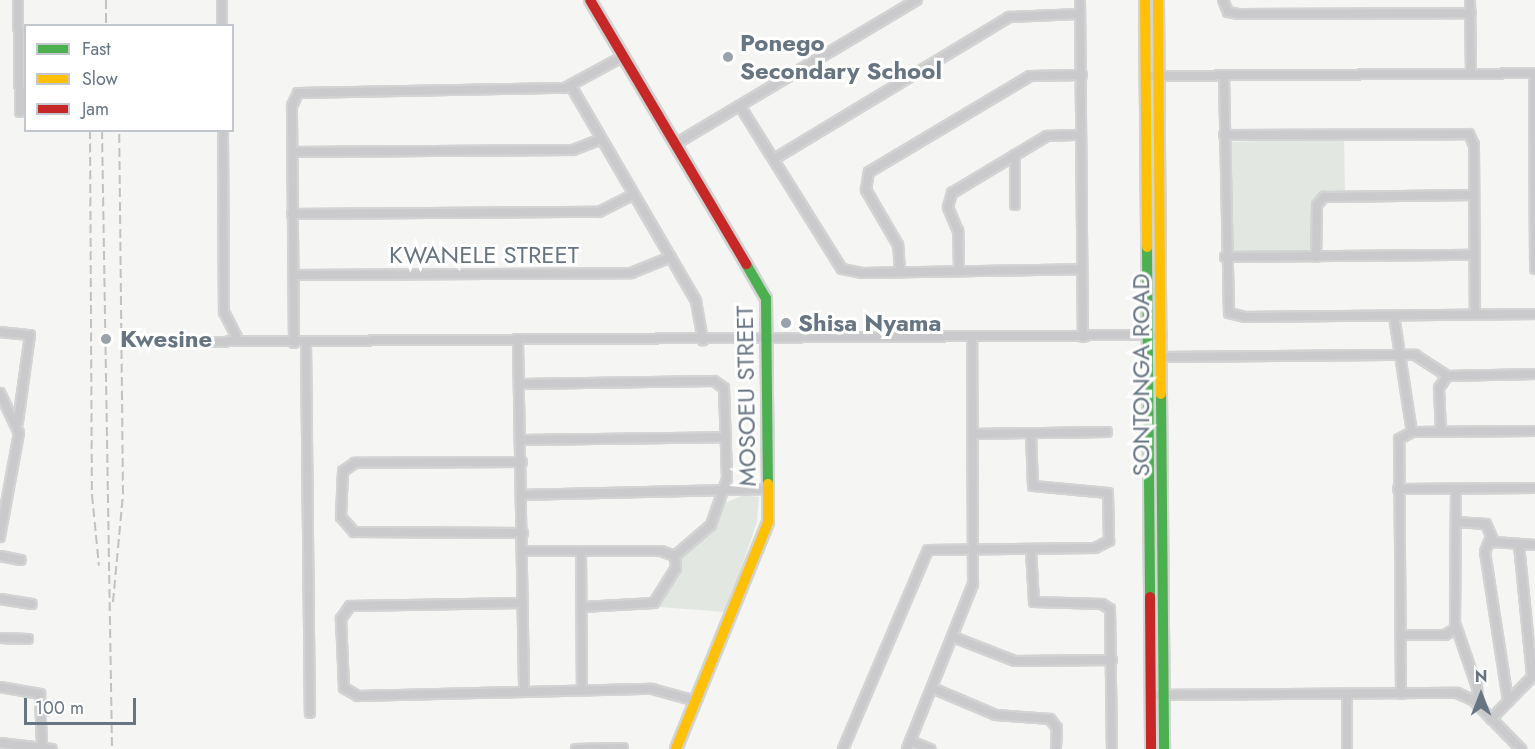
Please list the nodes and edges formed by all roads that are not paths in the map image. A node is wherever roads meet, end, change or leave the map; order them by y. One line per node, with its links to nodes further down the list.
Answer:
1 (18, 0): 22 (street)
2 (222, 0): 12 (street)
3 (590, 0): 13 (main road, MOSOEU STREET)
4 (917, 0): 21 (street)
5 (1080, 0): 11 (street)
6 (1145, 0): 18 (main road, SONTONGA ROAD)
7 (1158, 0): 17 (main road, SONTONGA ROAD)
8 (1223, 0): 10 (street)
9 (1470, 0): 10 (street)
10 (1471, 13): 14 (street)
11 (1080, 14): 16 (street); 31 (street)
12 (222, 24)
13 (624, 56): 20 (street); 27 (main road, MOSOEU STREET)
14 (1471, 73): 15 (street); 19 (street)
15 (1534, 73): 28 (street)
16 (1082, 75): 24 (street); 44 (street)
17 (1160, 75): 18 (street); 19 (street); 50 (main road, SONTONGA ROAD)
18 (1146, 76): 51 (main road, SONTONGA ROAD)
19 (1224, 76): 25 (street)
20 (571, 86): 26 (street); 29 (street)
21 (740, 106): 27 (street); 31 (street)
22 (20, 112)
23 (223, 132): 54 (street)
24 (1081, 135): 30 (street); 41 (street)
25 (1224, 135): 33 (street); 39 (street)
26 (601, 139): 29 (street); 32 (street)
27 (677, 143): 57 (main road, MOSOEU STREET)
28 (1535, 150): 36 (street)
29 (292, 152): 35 (street)
30 (1014, 154): 34 (street); 43 (street)
31 (774, 159): 44 (street)
32 (633, 195): 35 (street); 38 (street)
33 (1474, 195): 37 (street); 40 (street)
34 (1015, 205)
35 (292, 214): 45 (street)
36 (1535, 234): 42 (street)
37 (1474, 255): 40 (street); 47 (street)
38 (671, 257): 45 (street, KWANELE STREET); 56 (street)
39 (1225, 257): 40 (street); 48 (street)
40 (1316, 257)
41 (1082, 269): 43 (street); 53 (street)
42 (1535, 269)
43 (959, 270): 44 (street)
44 (900, 271)
45 (294, 275): 59 (street)
46 (1535, 314): 47 (street)
47 (1475, 315): 48 (street)
48 (1394, 316): 61 (street)
49 (0, 332): 67 (street)
50 (1161, 335): 51 (street); 62 (main road, SONTONGA ROAD)
51 (1149, 336): 53 (street); 113 (main road, SONTONGA ROAD)
52 (972, 337): 53 (street); 57 (street); 72 (street)
53 (1083, 337)
54 (237, 338): 58 (street); 59 (street)
55 (518, 340): 56 (street); 60 (street); 65 (street)
56 (703, 340): 57 (street)
57 (767, 340): 79 (main road, MOSOEU STREET)
58 (157, 342)
59 (294, 343): 60 (street)
60 (306, 343): 118 (street)
61 (1398, 354): 62 (street); 64 (street); 70 (street)
62 (1162, 357): 114 (main road, SONTONGA ROAD)
63 (1535, 375): 64 (street)
64 (1447, 376): 71 (street)
65 (520, 384): 74 (street); 75 (street)
66 (0, 393): 67 (street)
67 (18, 425): 85 (street)
68 (1535, 431): 71 (street)
69 (1107, 432): 73 (street)
70 (1412, 432): 71 (street); 80 (street)
71 (1441, 432)
72 (973, 434): 73 (street); 89 (street)
73 (1031, 434): 90 (street)
74 (726, 437): 75 (street); 78 (street)
75 (522, 440): 76 (street)
76 (522, 462): 82 (street); 84 (street)
77 (1535, 488): 81 (street)
78 (723, 489): 79 (street); 82 (street); 94 (street)
79 (768, 489): 116 (main road, MOSOEU STREET)
80 (1398, 489): 81 (street); 101 (street)
81 (1455, 489): 83 (street)
82 (522, 495): 84 (street)
83 (1456, 522): 86 (street); 100 (street)
84 (523, 533): 91 (street)
85 (0, 537)
86 (1490, 539): 87 (street); 115 (street)
87 (1519, 544): 88 (street); 106 (street)
88 (1535, 545)
89 (973, 549): 90 (street); 102 (street); 127 (street)
90 (1031, 549): 105 (street)
91 (524, 551): 92 (street); 97 (street)
92 (581, 552): 94 (street); 99 (street)
93 (0, 556): 95 (street)
94 (675, 556): 99 (street)
95 (21, 560)
96 (0, 599): 98 (street)
97 (522, 603): 110 (street); 110 (street)
98 (32, 604)
99 (582, 606): 109 (street)
100 (1455, 626): 101 (street); 117 (street)
101 (1400, 635): 112 (street)
102 (953, 637): 105 (street); 108 (street)
103 (0, 638): 104 (street)
104 (28, 639)
105 (1112, 660): 130 (street)
106 (1533, 675): 115 (street)
107 (0, 687): 121 (street)
108 (932, 688): 122 (street); 129 (street)
109 (582, 690): 110 (street); 116 (street)
110 (524, 691)
111 (1347, 694): 112 (street); 114 (street); 133 (street)
112 (1401, 694): 117 (street)
113 (1151, 695): 114 (street); 131 (main road, SONTONGA ROAD)
114 (1164, 695): 132 (main road, SONTONGA ROAD)
115 (1508, 701): 119 (street)
116 (696, 702): 126 (main road, MOSOEU STREET)
117 (1478, 705): 119 (street)
118 (310, 713)
119 (1491, 719): 134 (street)
120 (6, 745): 121 (street)
121 (42, 745): 124 (street)
122 (909, 745): 128 (street)
123 (623, 748): 125 (street)
124 (51, 749)
125 (576, 749)
126 (676, 749)
127 (843, 749)
128 (930, 749)
129 (1056, 749)
130 (1113, 749)
131 (1151, 749)
132 (1164, 749)
133 (1347, 749)
134 (1521, 749)

